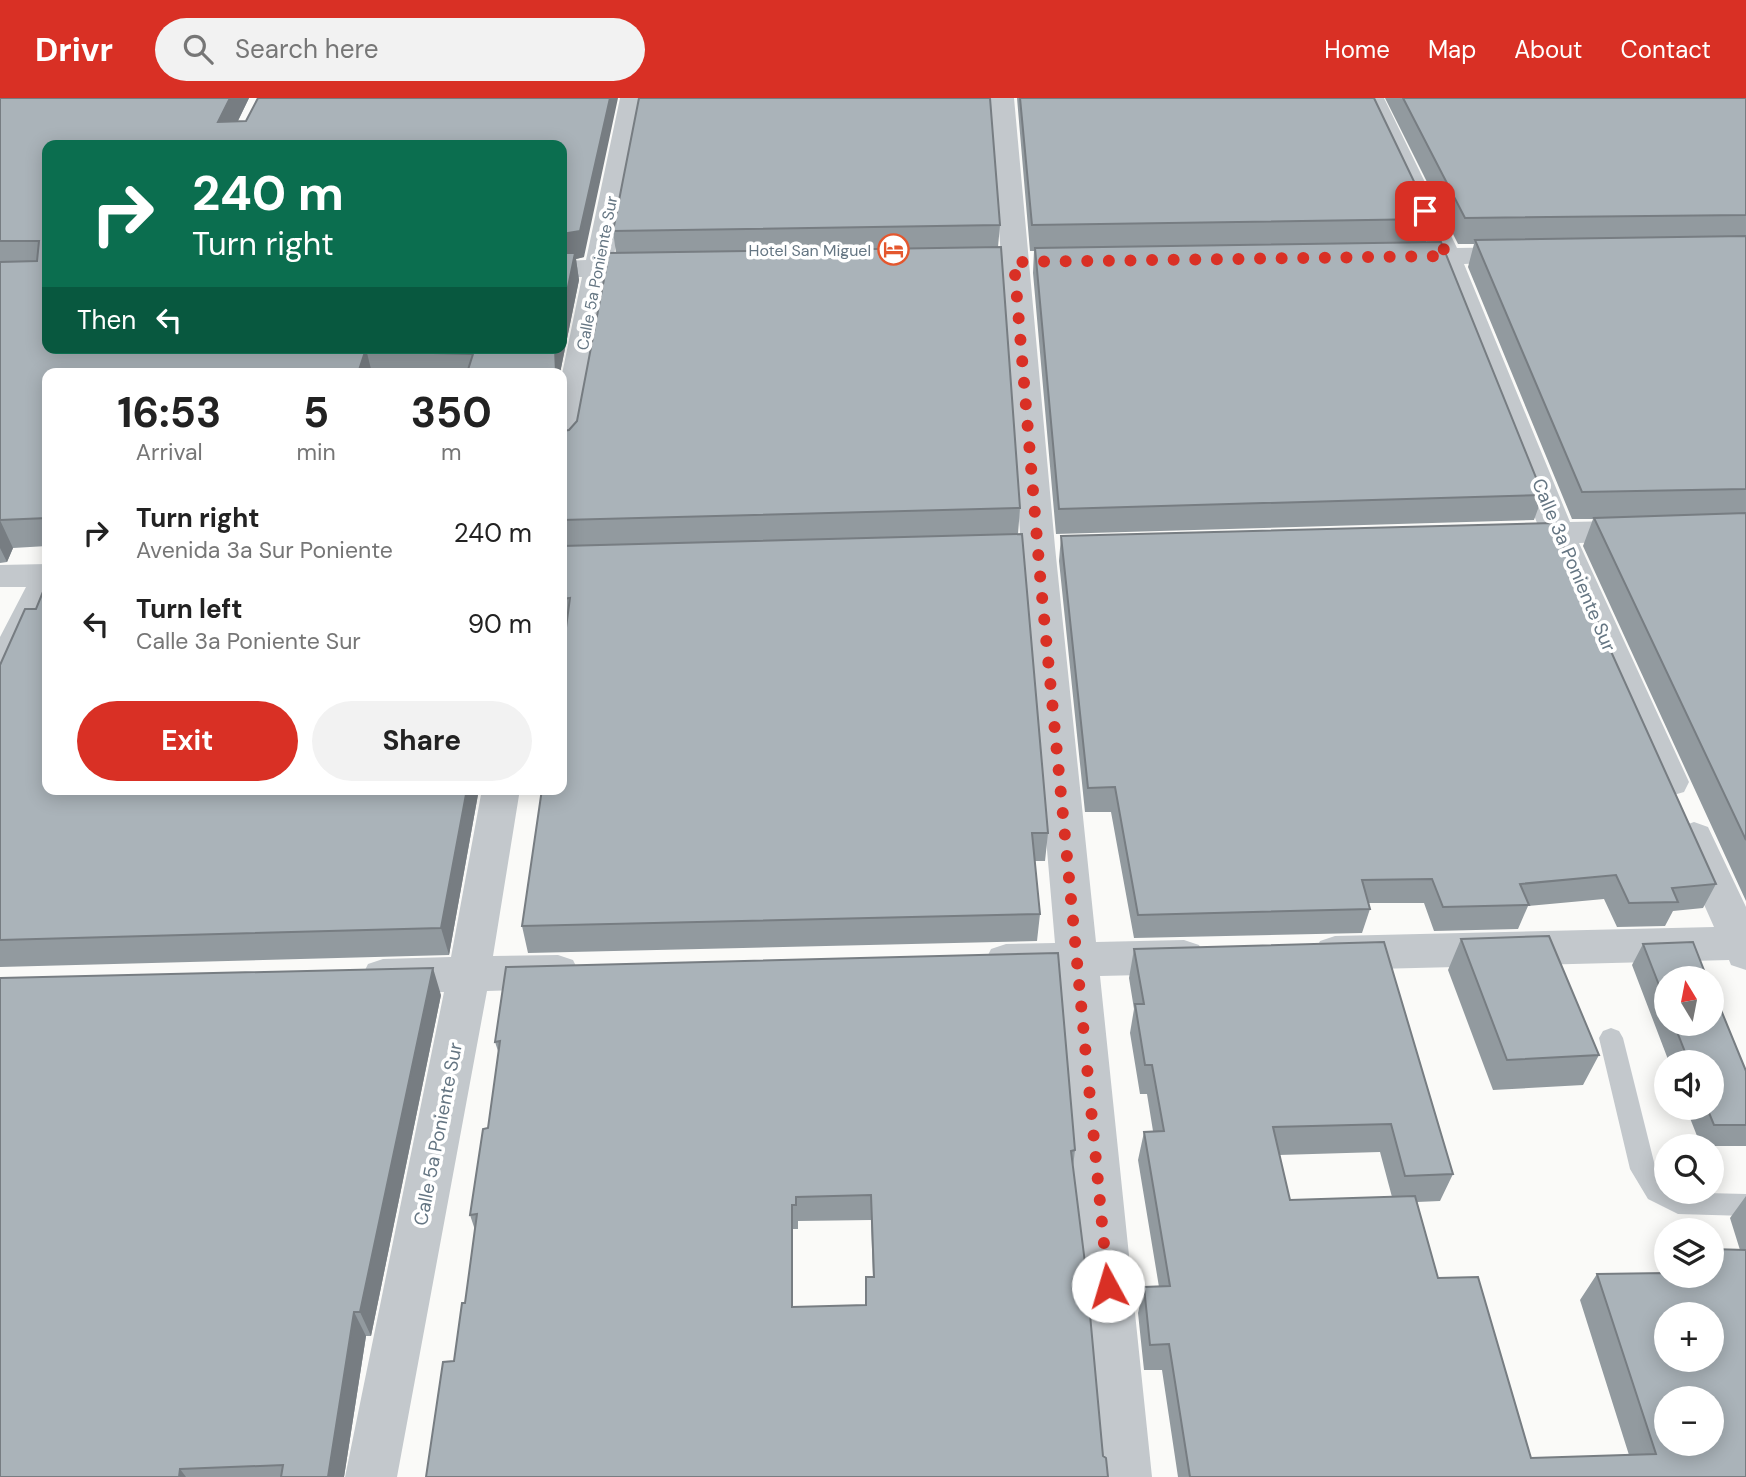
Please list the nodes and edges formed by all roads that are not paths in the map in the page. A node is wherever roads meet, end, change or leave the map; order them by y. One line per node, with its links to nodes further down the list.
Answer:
1 (632, 98): 8 (street, Calle 5a Poniente Sur)
2 (1002, 98): 22 (street)
3 (1372, 98): 5 (street, Calle 3a Poniente Sur)
4 (1542, 254): 5 (street)
5 (1447, 256): 6 (street); 12 (street, Calle 3a Poniente Sur)
6 (1363, 257)
7 (681, 268): 8 (street)
8 (598, 269): 9 (street); 10 (street, Calle 5a Poniente Sur)
9 (567, 270)
10 (567, 423)
11 (1746, 528): 12 (street)
12 (1558, 533): 13 (street); 19 (street, Calle 3a Poniente Sur)
13 (1476, 535)
14 (0, 576): 15 (street)
15 (42, 577)
16 (42, 587): 17 (street)
17 (0, 673)
18 (499, 795): 25 (street, Calle 5a Poniente Sur)
19 (1745, 946): 20 (street)
20 (1297, 954)
21 (1228, 956): 22 (street)
22 (1075, 960): 23 (street); 30 (street)
23 (965, 962)
24 (593, 971): 25 (street)
25 (469, 974): 26 (street); 29 (street, Calle 5a Poniente Sur)
26 (345, 977)
27 (1611, 1038): 28 (lane)
28 (1746, 1205)
29 (371, 1477)
30 (1126, 1477)

